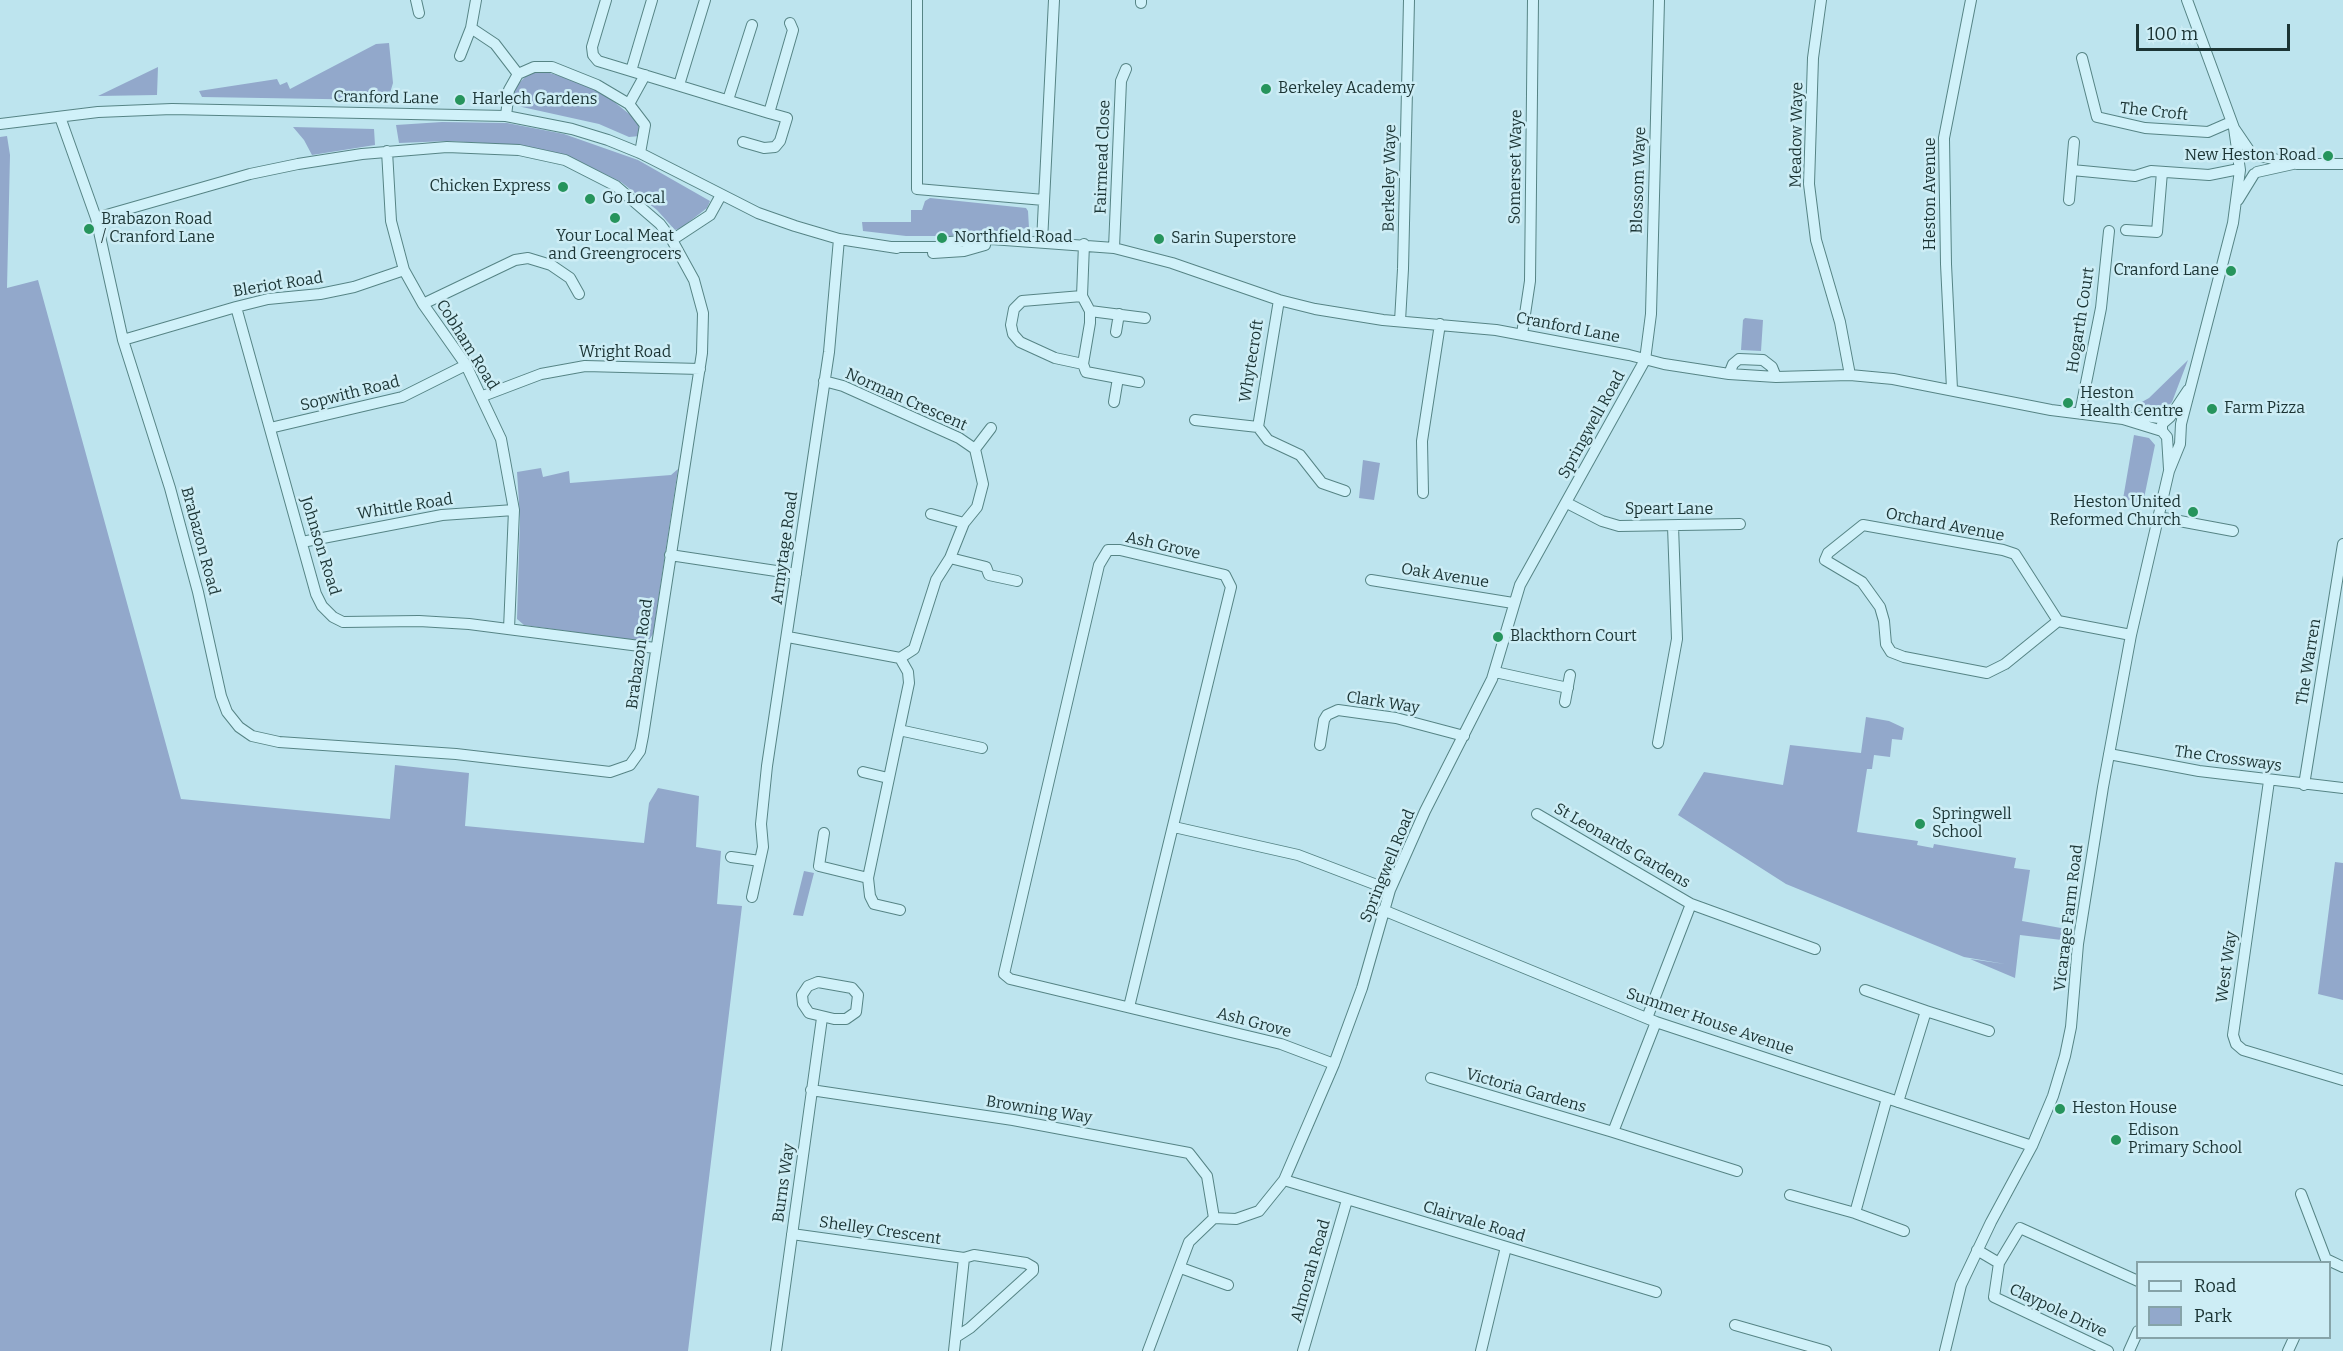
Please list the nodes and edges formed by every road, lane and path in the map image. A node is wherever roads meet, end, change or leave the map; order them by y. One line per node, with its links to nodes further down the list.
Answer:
1 (416, 0): 14 (street)
2 (476, 0): 17 (street)
3 (606, 0): 21 (street)
4 (652, 0): 21 (street)
5 (705, 0): 24 (street)
6 (917, 0): 44 (street)
7 (1054, 0): 44 (street)
8 (1409, 0): 64 (street, Berkeley Waye)
9 (1533, 0): 67 (street, Somerset Waye)
10 (1659, 0): 69 (street, Blossom Waye)
11 (1821, 0): 74 (street, Meadow Waye)
12 (1971, 0): 80 (street, Heston Avenue)
13 (2187, 0): 31 (street)
14 (419, 13)
15 (790, 23): 27 (street)
16 (752, 25): 25 (street)
17 (471, 28): 18 (street); 22 (street)
18 (460, 56)
19 (2082, 58): 31 (street, The Croft)
20 (1126, 69): 54 (street, Fairmead Close)
21 (631, 71): 23 (street)
22 (518, 74): 26 (street); 28 (street)
23 (645, 75): 24 (street); 26 (street)
24 (679, 85): 25 (street)
25 (728, 100): 27 (street)
26 (629, 104): 35 (street)
27 (769, 113): 32 (street)
28 (506, 116): 29 (street, Cranford Lane); 35 (street, Cranford Lane)
29 (60, 117): 30 (street, Cranford Lane); 47 (street, Brabazon Road)
30 (0, 124)
31 (2233, 125): 36 (street); 39 (street, Vicarage Farm Road)
32 (743, 142)
33 (2074, 142): 40 (street)
34 (387, 151): 47 (street, Brabazon Road); 51 (street, Brabazon Road); 55 (street, Cobham Road)
35 (640, 153): 43 (street, Cranford Lane)
36 (2254, 154): 37 (street); 39 (street); 42 (street)
37 (2296, 164): 38 (street); 42 (street)
38 (2343, 164)
39 (2240, 166): 41 (street); 42 (street); 46 (street, Vicarage Farm Road)
40 (2072, 170): 41 (street); 45 (street)
41 (2162, 172): 48 (street)
42 (2256, 173): 46 (street, Vicarage Farm Road)
43 (721, 195): 50 (street, Cranford Lane); 51 (street)
44 (1044, 200): 52 (street)
45 (2069, 200)
46 (2237, 203): 79 (street, Vicarage Farm Road)
47 (96, 218): 68 (street, Brabazon Road)
48 (2126, 230)
49 (2109, 231): 83 (street, Hogarth Court)
50 (839, 239): 52 (street, Cranford Lane); 77 (street, Armytage Road)
51 (672, 240): 72 (street, Brabazon Road)
52 (1042, 242): 53 (street, Cranford Lane)
53 (1084, 244): 54 (street, Cranford Lane); 57 (street)
54 (1114, 248): 58 (street, Cranford Lane)
55 (404, 270): 59 (street, Cobham Road); 60 (street, Bleriot Road)
56 (579, 294): 59 (street)
57 (1082, 296): 61 (street); 70 (street)
58 (1279, 300): 64 (street, Cranford Lane); 87 (street, Whytecroft)
59 (423, 304): 71 (street, Cobham Road)
60 (236, 307): 68 (street, Bleriot Road); 88 (street, Johnson Road)
61 (1090, 311): 62 (street); 70 (street)
62 (1119, 314): 63 (street); 66 (street)
63 (1145, 318)
64 (1400, 321): 65 (street, Cranford Lane)
65 (1440, 324): 67 (street, Cranford Lane); 95 (street)
66 (1116, 332)
67 (1522, 334): 69 (street, Cranford Lane)
68 (123, 340): 116 (street, Brabazon Road)
69 (1644, 360): 73 (street, Cranford Lane); 96 (street, Springwell Road)
70 (1083, 364): 76 (street)
71 (466, 365): 81 (street, Cobham Road); 88 (street, Sopwith Road)
72 (700, 369): 81 (street, Wright Road); 106 (street, Brabazon Road)
73 (1729, 375): 75 (street, Cranford Lane); 75 (street)
74 (1850, 375): 75 (street, Cranford Lane); 80 (street, Cranford Lane)
75 (1776, 377)
76 (1118, 378): 78 (street); 82 (street)
77 (824, 381): 92 (street, Norman Crescent); 108 (street, Armytage Road)
78 (1139, 382)
79 (2190, 387): 84 (street, Vicarage Farm Road); 90 (street, Vicarage Farm Road)
80 (1952, 389): 83 (street, Cranford Lane)
81 (483, 396): 97 (street, Cobham Road)
82 (1114, 402)
83 (2080, 413): 85 (street, Cranford Lane)
84 (2168, 418): 85 (street, Cranford Lane); 90 (street); 91 (street, Vicarage Farm Road)
85 (2123, 419): 91 (street, Cranford Lane)
86 (1195, 420): 87 (street, Whytecroft)
87 (1258, 427): 94 (street, Whytecroft)
88 (270, 428): 104 (street, Johnson Road)
89 (991, 428): 92 (street, Norman Crescent)
90 (2181, 428): 91 (street); 93 (street, Vicarage Farm Road)
91 (2164, 434): 93 (street, Vicarage Farm Road)
92 (975, 448): 100 (street, Norman Crescent)
93 (2169, 471): 99 (street, Vicarage Farm Road)
94 (1346, 491)
95 (1423, 493)
96 (1567, 503): 102 (street, Speart Lane); 111 (street, Springwell Road)
97 (514, 510): 104 (street, Whittle Road); 113 (street, Cobham Road)
98 (931, 514): 100 (street)
99 (2158, 517): 103 (street); 114 (street, Vicarage Farm Road)
100 (964, 523): 107 (street, Norman Crescent)
101 (1740, 524): 102 (street, Speart Lane)
102 (1673, 526): 124 (street)
103 (2233, 531)
104 (302, 542): 113 (street, Johnson Road)
105 (2343, 544): 131 (street, The Warren)
106 (670, 555): 108 (street); 116 (street, Brabazon Road)
107 (950, 558): 110 (street); 117 (street, Norman Crescent)
108 (796, 574): 115 (street, Armytage Road)
109 (1371, 580): 111 (street, Oak Avenue)
110 (1017, 581)
111 (1513, 603): 118 (street, Springwell Road)
112 (2058, 621): 112 (street, Orchard Avenue); 114 (street)
113 (509, 629): 116 (street, Johnson Road)
114 (2132, 635): 127 (street, Vicarage Farm Road)
115 (788, 637): 117 (street); 137 (street, Armytage Road)
116 (655, 648)
117 (900, 658): 122 (street)
118 (1495, 672): 120 (street); 123 (street, Springwell Road)
119 (1570, 675): 120 (street)
120 (1568, 688): 121 (street)
121 (1565, 702)
122 (899, 730): 126 (street); 129 (street)
123 (1464, 736): 125 (street, Clark Way); 139 (street, Springwell Road)
124 (1658, 743)
125 (1320, 745)
126 (982, 748)
127 (2109, 754): 130 (street, The Crossways); 158 (street, Vicarage Farm Road)
128 (863, 772): 129 (street)
129 (888, 778): 138 (street)
130 (2269, 781): 131 (street, The Crossways); 153 (street, West Way)
131 (2304, 785): 132 (street, The Crossways)
132 (2343, 788)
133 (1537, 814): 141 (street, St Leonards Gardens)
134 (1174, 827): 139 (street); 146 (street, Ash Grove); 146 (street, Ash Grove)
135 (824, 833): 138 (street)
136 (732, 857): 137 (street)
137 (760, 861): 140 (street, Armytage Road)
138 (868, 878): 142 (street)
139 (1390, 890): 143 (street, Springwell Road)
140 (752, 897)
141 (1691, 904): 144 (street, St Leonards Gardens); 149 (street, St Leonards Gardens)
142 (900, 910)
143 (1383, 910): 149 (street, Summer House Avenue); 151 (street, Springwell Road)
144 (1815, 949)
145 (1865, 990): 147 (street)
146 (1129, 1007): 151 (street, Ash Grove)
147 (1926, 1011): 150 (street); 156 (street)
148 (822, 1018): 148 (street); 154 (street, Burns Way)
149 (1652, 1020): 155 (street, Summer House Avenue); 157 (street)
150 (1989, 1031)
151 (1334, 1064): 160 (street, Springwell Road)
152 (1431, 1078): 157 (street, Victoria Gardens)
153 (2343, 1080)
154 (812, 1090): 165 (street, Browning Way); 167 (street, Burns Way)
155 (1887, 1098): 156 (street, Summer House Avenue); 164 (street)
156 (1898, 1102): 158 (street, Summer House Avenue)
157 (1613, 1132): 159 (street, Victoria Gardens)
158 (2032, 1146): 169 (street, Vicarage Farm Road)
159 (1737, 1171)
160 (1284, 1180): 163 (street, Clairvale Road); 165 (street, Springwell Road)
161 (2301, 1194): 171 (street)
162 (1790, 1195): 164 (street)
163 (1347, 1200): 168 (street, Clairvale Road); 183 (street, Almorah Road)
164 (1855, 1213): 166 (street)
165 (1214, 1218): 173 (street)
166 (1904, 1231)
167 (792, 1234): 170 (street, Shelley Crescent); 180 (street, Burns Way)
168 (1506, 1247): 176 (street, Clairvale Road); 184 (street)
169 (1977, 1251): 172 (street, Claypole Drive); 186 (street, Vicarage Farm Road)
170 (964, 1258): 179 (street); 179 (street, Shelley Crescent)
171 (2327, 1261)
172 (1999, 1263): 174 (street, Claypole Drive); 187 (street, Claypole Drive)
173 (1181, 1268): 175 (street); 182 (street)
174 (2136, 1280)
175 (1228, 1285)
176 (1656, 1292)
177 (1736, 1325): 185 (street)
178 (2136, 1335): 188 (street)
179 (956, 1337): 181 (street)
180 (776, 1351)
181 (954, 1351)
182 (1148, 1351)
183 (1304, 1351)
184 (1482, 1351)
185 (1826, 1351)
186 (1945, 1351)
187 (2108, 1351)
188 (2129, 1351)

